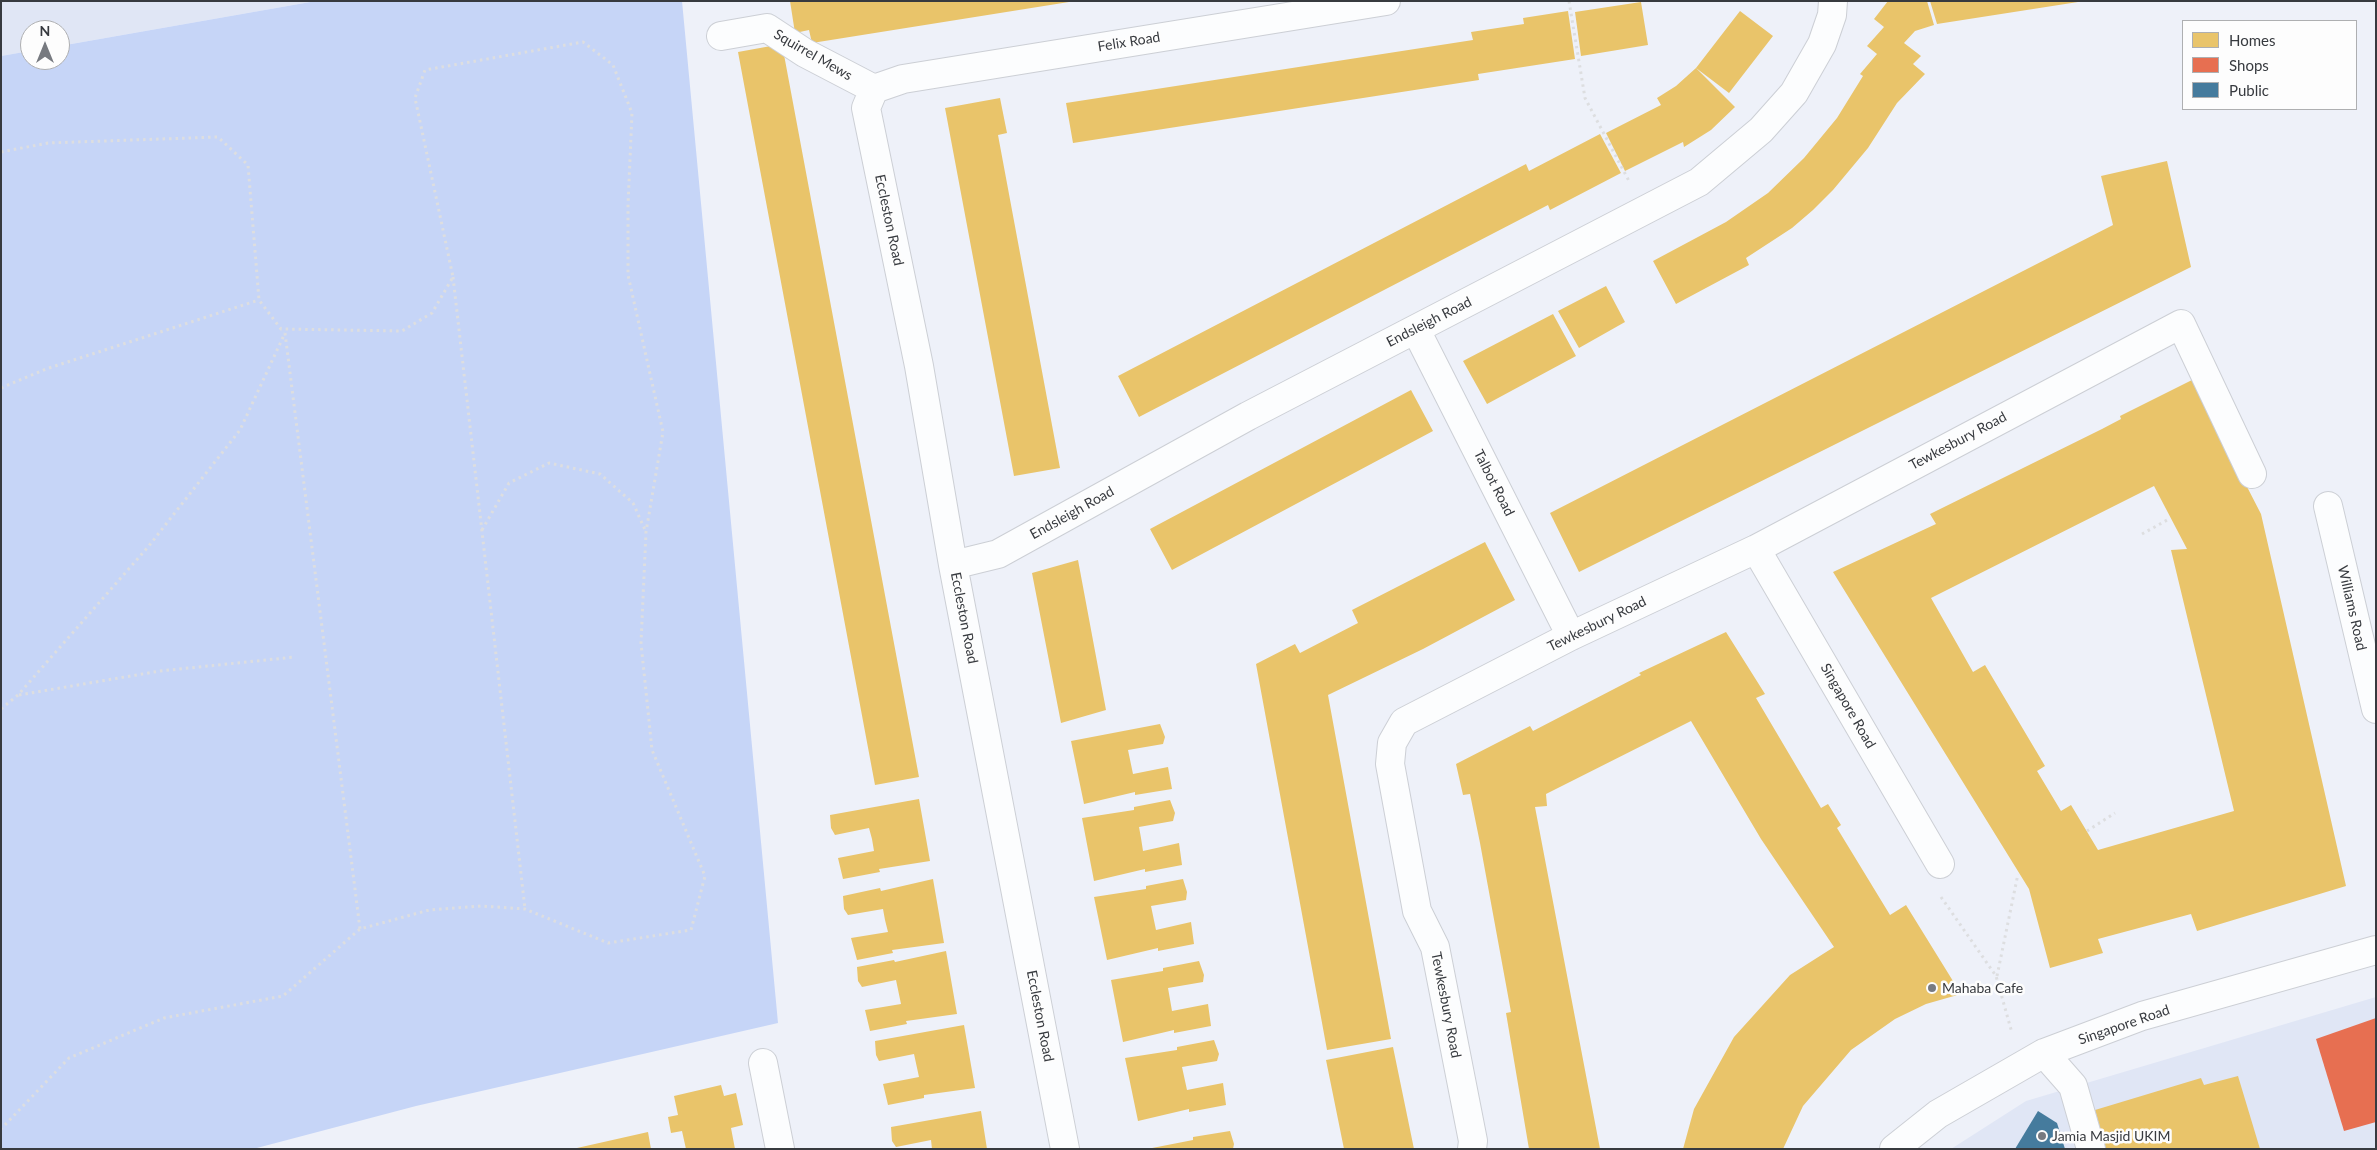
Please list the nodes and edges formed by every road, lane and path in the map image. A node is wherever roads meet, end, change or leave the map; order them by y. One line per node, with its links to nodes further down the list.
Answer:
1 (1386, 1): 5 (street, Felix Road)
2 (1569, 1): 7 (path)
3 (1833, 1): 7 (street, Endsleigh Road)
4 (721, 36): 5 (street, Squirrel Mews)
5 (874, 89): 19 (street, Eccleston Road)
6 (1, 152): 9 (path)
7 (1645, 212): 10 (street, Endsleigh Road)
8 (453, 277): 9 (path); 15 (path); 16 (path)
9 (259, 300): 11 (path)
10 (1416, 330): 19 (street, Endsleigh Road); 20 (street, Talbot Road)
11 (1, 388)
12 (2252, 474): 18 (street, Tewkesbury Road)
13 (2328, 506): 24 (street, Williams Road)
14 (2169, 519): 17 (path)
15 (482, 531): 16 (path); 29 (path)
16 (646, 532): 29 (path)
17 (2142, 534)
18 (1756, 549): 20 (street, Tewkesbury Road); 27 (street, Singapore Road)
19 (953, 565): 37 (street, Eccleston Road)
20 (1571, 636): 38 (street, Tewkesbury Road)
21 (296, 657): 22 (path)
22 (18, 695): 23 (path); 30 (path)
23 (1, 709)
24 (2376, 709)
25 (2115, 814): 26 (path)
26 (2087, 831)
27 (1940, 864): 32 (path)
28 (2018, 874): 32 (path)
29 (525, 909): 30 (path)
30 (360, 928): 35 (path)
31 (2376, 950): 33 (street, Singapore Road)
32 (1996, 976): 33 (path)
33 (2032, 1059): 39 (street, Singapore Road); 40 (street)
34 (763, 1064): 36 (street)
35 (1, 1129)
36 (780, 1149)
37 (1065, 1149)
38 (1472, 1149)
39 (1894, 1149)
40 (2091, 1149)

